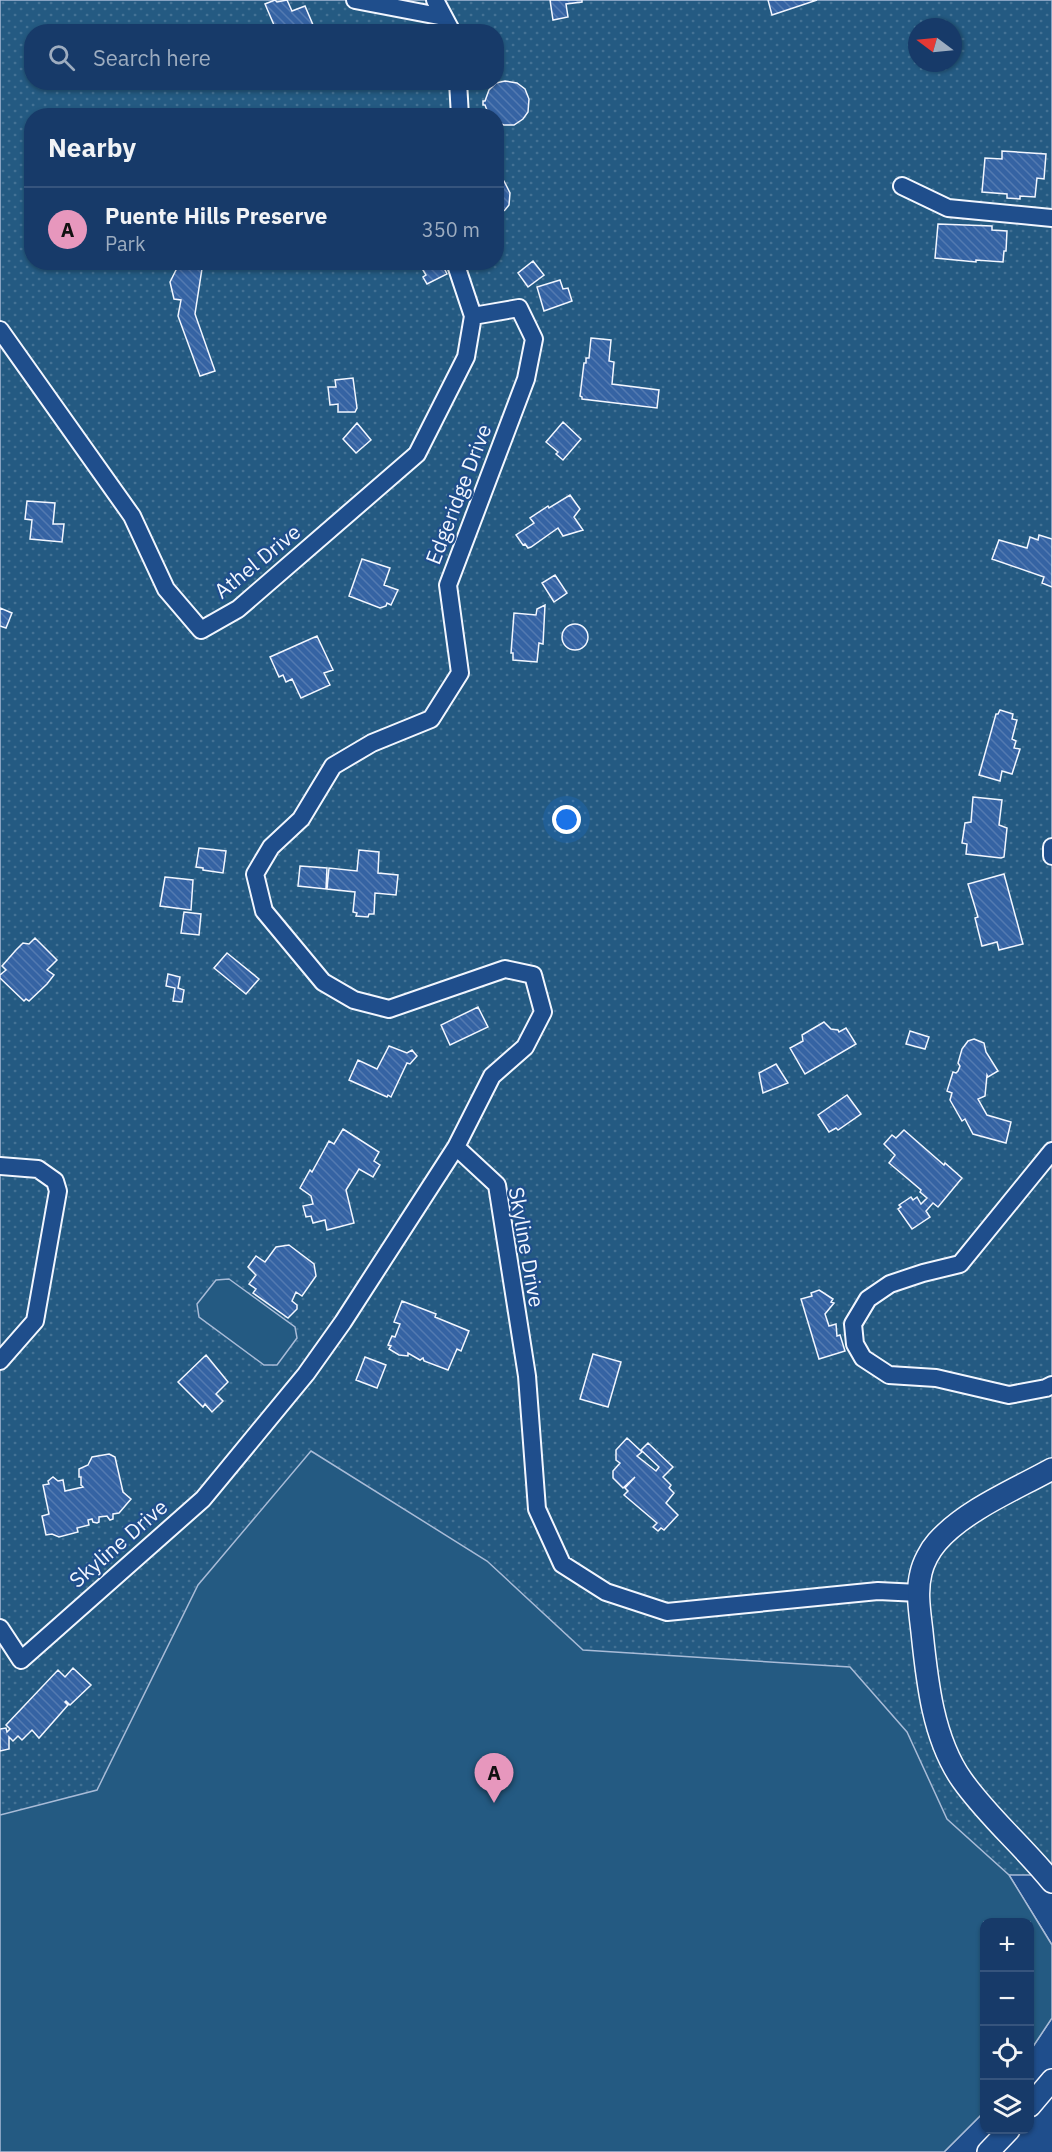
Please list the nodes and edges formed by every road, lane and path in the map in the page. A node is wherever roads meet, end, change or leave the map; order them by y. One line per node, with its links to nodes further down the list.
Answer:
1 (355, 0): 3 (street)
2 (435, 0): 3 (street)
3 (448, 24)
4 (458, 90): 5 (street)
5 (460, 108)
6 (902, 186): 7 (street)
7 (1052, 218)
8 (458, 270): 9 (street)
9 (473, 315): 10 (street, Athel Drive); 13 (street, Edgeridge Drive)
10 (0, 330)
11 (1052, 847): 12 (street)
12 (1052, 856)
13 (456, 1147): 19 (street, Skyline Drive); 20 (street, Skyline Drive)
14 (1052, 1151): 17 (street)
15 (0, 1166): 16 (street)
16 (0, 1361)
17 (1052, 1385)
18 (1052, 1469): 19 (street)
19 (919, 1593): 21 (street)
20 (0, 1628)
21 (1052, 1882)
22 (1052, 2080): 23 (street)
23 (1034, 2100)
24 (1005, 2134): 25 (street)
25 (988, 2152)

